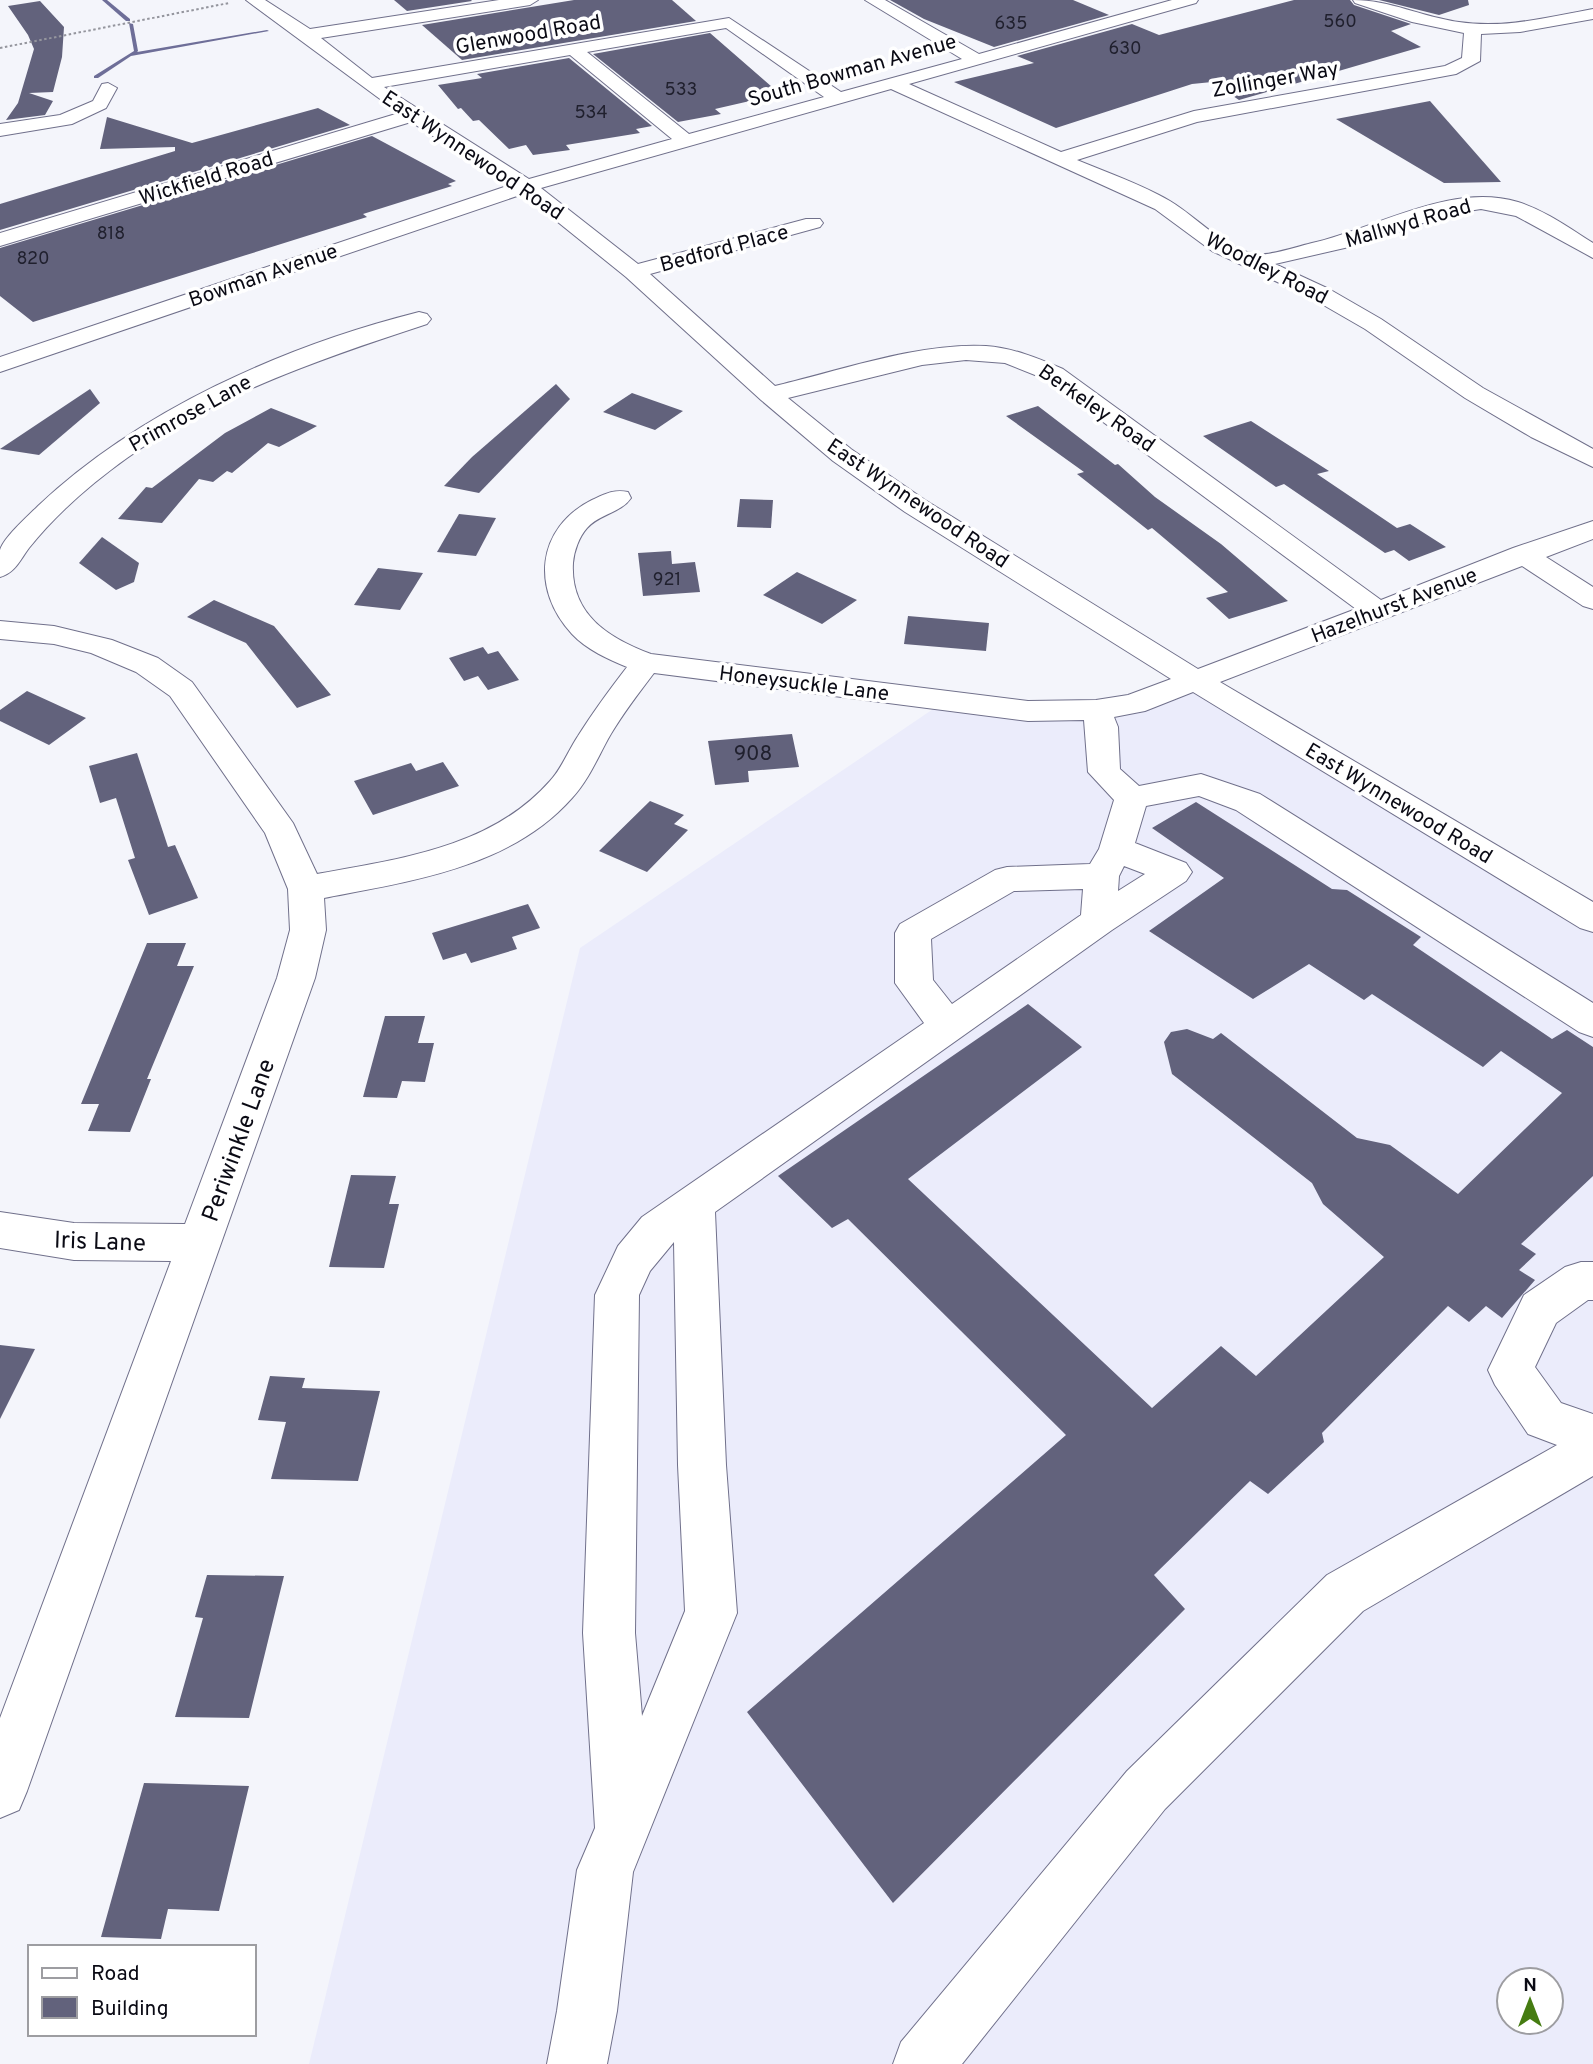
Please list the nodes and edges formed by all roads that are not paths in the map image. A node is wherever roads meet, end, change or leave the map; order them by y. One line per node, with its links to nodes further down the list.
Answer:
1 (530, 0): 10 (street)
2 (873, 0): 12 (street)
3 (1116, 0): 7 (street)
4 (1191, 0): 7 (street, South Bowman Avenue)
5 (1361, 0): 9 (street)
6 (241, 1): 10 (street, East Wynnewood Road)
7 (1143, 13): 12 (street, South Bowman Avenue)
8 (1593, 14): 9 (street)
9 (1473, 29): 20 (street, Zollinger Way)
10 (307, 35): 14 (street, East Wynnewood Road)
11 (573, 49): 14 (street, Glenwood Road); 16 (street, Glenwood Road); 19 (street)
12 (975, 59): 13 (street, South Bowman Avenue)
13 (891, 83): 16 (street, South Bowman Avenue); 20 (street, Woodley Road)
14 (369, 84): 17 (street, East Wynnewood Road)
15 (108, 88): 18 (street)
16 (838, 99): 19 (street, South Bowman Avenue)
17 (413, 116): 21 (street, East Wynnewood Road); 23 (street, Wickfield Road)
18 (0, 130)
19 (686, 141): 21 (street, South Bowman Avenue)
20 (1059, 159): 25 (street, Woodley Road)
21 (526, 186): 26 (street, East Wynnewood Road); 28 (street, Bowman Avenue)
22 (813, 223): 26 (street, Bedford Place)
23 (0, 240)
24 (1593, 252): 25 (street, Mallwyd Road)
25 (1255, 262): 30 (street, Woodley Road)
26 (635, 272): 29 (street, East Wynnewood Road)
27 (419, 319): 33 (street, Primrose Lane)
28 (0, 365)
29 (770, 395): 38 (street, Berkeley Road); 41 (street, East Wynnewood Road)
30 (1593, 458)
31 (618, 498): 40 (street, Honeysuckle Lane)
32 (0, 523): 33 (street)
33 (33, 526): 36 (street, Primrose Lane)
34 (1593, 529): 35 (street, Hazelhurst Avenue)
35 (1523, 554): 37 (street); 38 (street, Hazelhurst Avenue)
36 (0, 568)
37 (1593, 600)
38 (1378, 611): 41 (street, Hazelhurst Avenue)
39 (0, 629): 45 (street, Periwinkle Lane)
40 (646, 663): 42 (street, Honeysuckle Lane); 45 (street)
41 (1195, 680): 42 (street, Honeysuckle Lane); 46 (street, East Wynnewood Road)
42 (1096, 710): 43 (street)
43 (1132, 798): 44 (street); 48 (street)
44 (1108, 863): 47 (street); 47 (street); 49 (street)
45 (306, 889): 52 (street, Periwinkle Lane)
46 (1593, 919)
47 (1099, 921): 49 (street)
48 (1593, 1022)
49 (948, 1027): 50 (street)
50 (694, 1204): 57 (street); 57 (street)
51 (0, 1230): 52 (street, Iris Lane)
52 (200, 1243): 56 (street, Periwinkle Lane)
53 (1593, 1281): 54 (street)
54 (1593, 1436)
55 (1593, 1450): 59 (street)
56 (0, 1791)
57 (623, 1830): 58 (street)
58 (577, 2064)
59 (923, 2064)

